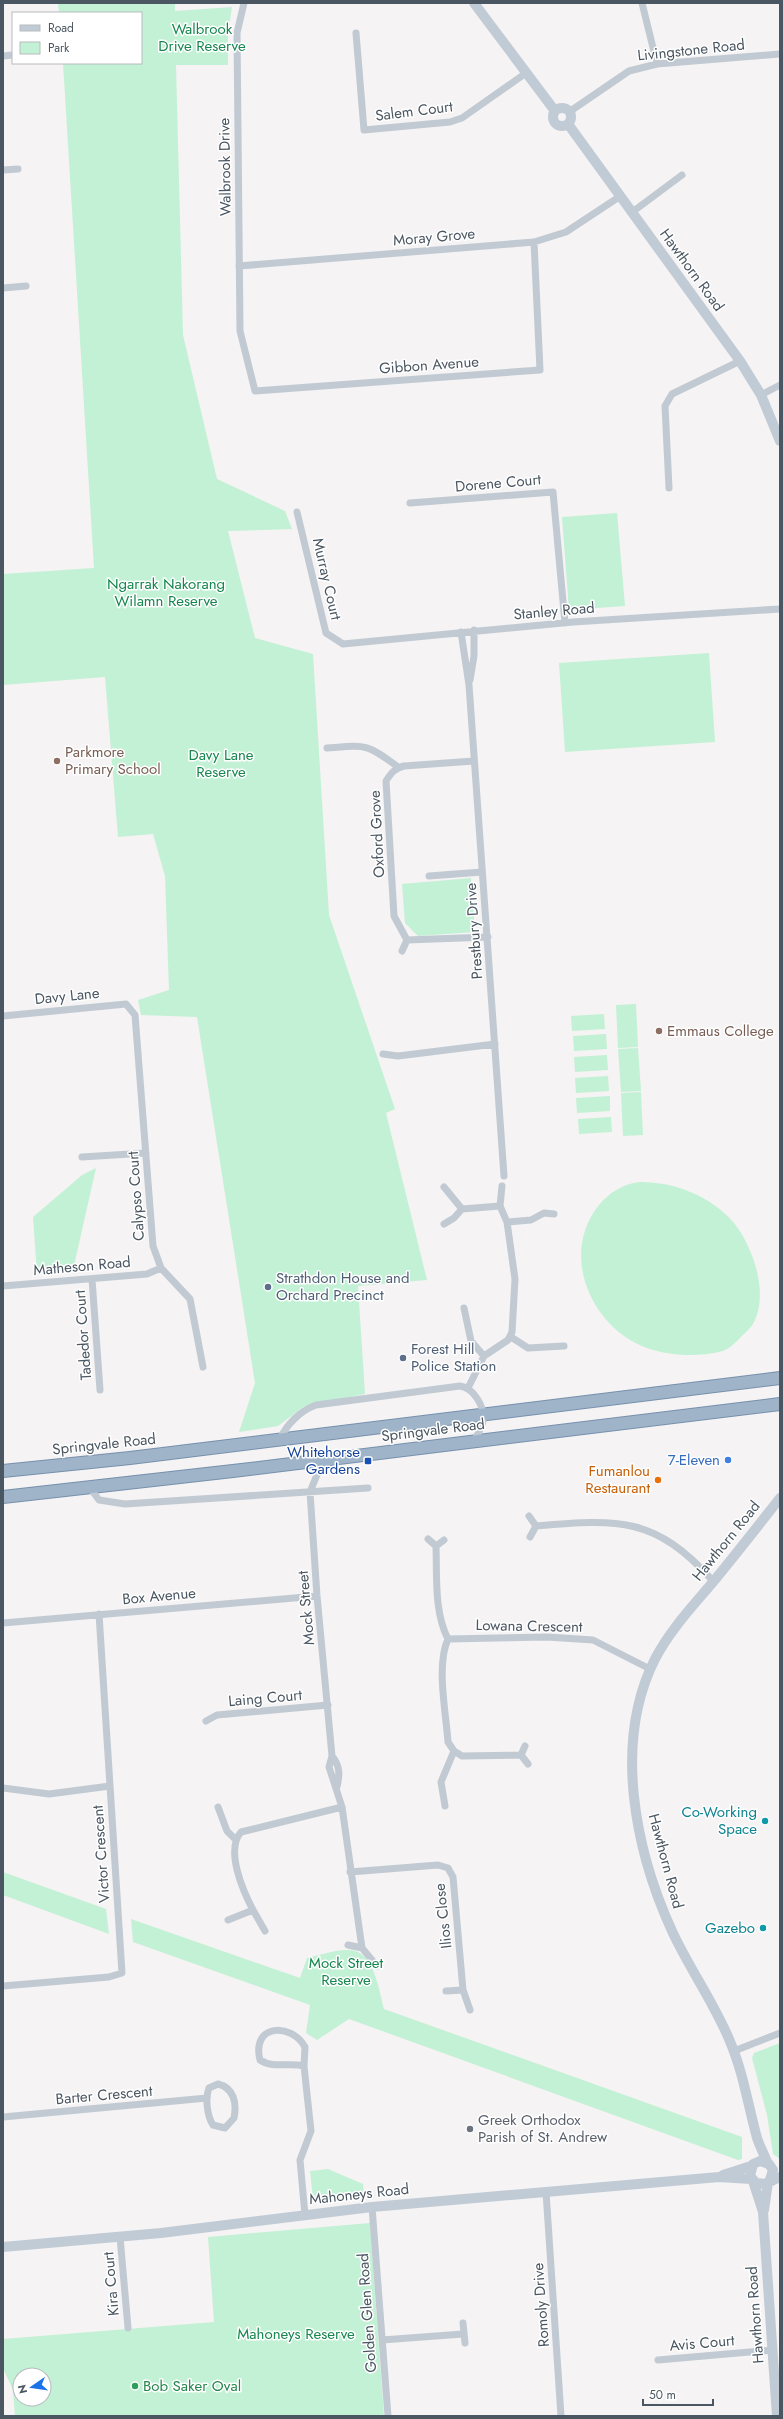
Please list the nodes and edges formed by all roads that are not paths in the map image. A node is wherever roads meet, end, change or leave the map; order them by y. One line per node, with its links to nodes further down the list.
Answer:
1 (244, 3): 17 (street, Walbrook Drive)
2 (474, 3): 7 (main road)
3 (642, 3): 6 (street)
4 (356, 33): 7 (street, Salem Court)
5 (780, 54): 6 (street, Livingstone Road)
6 (657, 64): 9 (street, Livingstone Road)
7 (526, 73): 8 (main road)
8 (556, 111): 9 (main road); 10 (main road)
9 (570, 112): 10 (main road)
10 (568, 124): 14 (main road, Hawthorn Road)
11 (18, 169): 12 (street)
12 (3, 170)
13 (682, 175): 15 (street)
14 (619, 196): 15 (main road, Hawthorn Road); 16 (street, Moray Grove)
15 (631, 213): 21 (main road, Hawthorn Road)
16 (534, 242): 17 (street, Moray Grove); 20 (street, Gibbon Avenue)
17 (239, 266): 20 (street, Walbrook Drive)
18 (26, 286): 19 (street)
19 (3, 288)
20 (240, 331)
21 (740, 361): 23 (main road, Hawthorn Road); 25 (street)
22 (780, 385): 23 (street)
23 (761, 395): 24 (main road, Hawthorn Road)
24 (780, 441)
25 (669, 488)
26 (410, 503): 31 (street, Dorene Court)
27 (297, 512): 34 (street, Murray Court)
28 (780, 606): 29 (street, Stanley Road)
29 (767, 608): 30 (street, Stanley Road); 31 (street, Stanley Road)
30 (780, 609)
31 (565, 623): 32 (street, Stanley Road)
32 (474, 630): 33 (street, Stanley Road); 35 (street, Prestbury Drive)
33 (461, 632): 34 (street, Stanley Road); 35 (street, Prestbury Drive)
34 (343, 644)
35 (469, 685): 37 (street, Prestbury Drive)
36 (327, 748): 38 (street)
37 (474, 761): 38 (street); 39 (street, Prestbury Drive)
38 (398, 767): 42 (street, Oxford Grove)
39 (482, 872): 40 (street); 41 (street, Prestbury Drive)
40 (429, 876)
41 (488, 937): 42 (street); 46 (street, Prestbury Drive)
42 (407, 940): 43 (street)
43 (402, 951)
44 (131, 1011): 45 (street, Davy Lane); 48 (street, Calypso Court)
45 (3, 1016)
46 (495, 1044): 47 (street); 50 (street, Prestbury Drive)
47 (383, 1054)
48 (146, 1153): 49 (street); 58 (street, Calypso Court)
49 (82, 1157)
50 (504, 1176)
51 (502, 1186): 53 (street)
52 (444, 1187): 54 (street)
53 (500, 1206): 54 (street); 56 (street)
54 (462, 1208): 57 (street)
55 (554, 1214): 56 (street)
56 (507, 1222): 62 (street)
57 (444, 1224)
58 (161, 1268): 59 (street, Matheson Road); 65 (street, Calypso Court)
59 (92, 1279): 60 (street, Matheson Road); 68 (street, Tadedor Court)
60 (3, 1286)
61 (464, 1308): 64 (street)
62 (511, 1337): 63 (street); 64 (street)
63 (564, 1346)
64 (484, 1356): 67 (street)
65 (203, 1367)
66 (780, 1378): 70 (highway, Springvale Road)
67 (468, 1388): 70 (street); 71 (street)
68 (100, 1390)
69 (780, 1404): 72 (highway, Springvale Road)
70 (483, 1414): 71 (highway, Springvale Road); 72 (street)
71 (280, 1439): 74 (highway, Springvale Road)
72 (474, 1441): 73 (highway, Springvale Road)
73 (323, 1460): 75 (highway, Springvale Road); 77 (street, Mock Street)
74 (3, 1471)
75 (90, 1488): 77 (street); 78 (highway, Springvale Road)
76 (368, 1488): 77 (street)
77 (310, 1492): 87 (street, Mock Street)
78 (3, 1496)
79 (780, 1498): 86 (main road, Hawthorn Road)
80 (528, 1516): 81 (street)
81 (536, 1526): 82 (street); 86 (street)
82 (530, 1537)
83 (428, 1539): 85 (street)
84 (444, 1540): 85 (street)
85 (436, 1546): 90 (street)
86 (713, 1581): 91 (main road, Hawthorn Road)
87 (317, 1596): 88 (street, Box Avenue); 92 (street, Mock Street)
88 (99, 1614): 89 (street, Box Avenue); 98 (street, Victor Crescent)
89 (3, 1623)
90 (448, 1639): 91 (street, Lowana Crescent); 95 (street)
91 (650, 1669): 116 (main road, Hawthorn Road)
92 (328, 1705): 93 (street, Laing Court); 102 (street, Mock Street)
93 (206, 1721)
94 (525, 1746): 96 (street)
95 (454, 1752): 96 (street); 100 (street)
96 (521, 1755): 97 (street)
97 (528, 1764)
98 (110, 1786): 99 (street); 111 (street, Victor Crescent)
99 (3, 1788)
100 (445, 1806)
101 (218, 1807): 103 (street)
102 (342, 1807): 103 (street); 104 (street, Mock Street)
103 (235, 1839): 105 (street)
104 (350, 1872): 109 (street, Mock Street); 112 (street, Ilios Close)
105 (254, 1910): 106 (street); 107 (street)
106 (228, 1920)
107 (265, 1932)
108 (348, 1945): 109 (street)
109 (362, 1948): 110 (street)
110 (377, 1966)
111 (3, 1986)
112 (462, 1990): 113 (street); 114 (street, Ilios Close)
113 (446, 1991)
114 (470, 2010)
115 (780, 2033): 116 (street)
116 (734, 2051): 120 (main road, Hawthorn Road)
117 (304, 2066): 117 (street); 130 (street)
118 (207, 2098): 118 (street); 119 (street, Barter Crescent)
119 (3, 2117)
120 (758, 2139): 121 (main road, Hawthorn Road); 123 (main road, Hawthorn Road)
121 (768, 2163): 122 (main road); 123 (main road); 126 (main road)
122 (780, 2164)
123 (752, 2165): 124 (main road, Mahoneys Road); 125 (main road)
124 (719, 2176): 125 (main road, Mahoneys Road); 127 (main road, Mahoneys Road)
125 (752, 2180): 126 (main road); 129 (main road, Hawthorn Road)
126 (773, 2180): 129 (main road, Hawthorn Road)
127 (546, 2192): 128 (main road, Mahoneys Road); 141 (street, Romoly Drive)
128 (372, 2207): 130 (main road, Mahoneys Road); 136 (street, Golden Glen Road)
129 (763, 2212): 138 (main road, Hawthorn Road)
130 (305, 2215): 131 (main road, Mahoneys Road)
131 (120, 2237): 132 (main road, Mahoneys Road); 134 (street, Kira Court)
132 (3, 2247)
133 (463, 2324): 135 (street)
134 (128, 2328)
135 (464, 2334): 136 (street); 137 (street)
136 (382, 2340): 140 (street, Golden Glen Road)
137 (465, 2343)
138 (773, 2350): 139 (street, Avis Court); 142 (main road, Hawthorn Road)
139 (658, 2360)
140 (388, 2416)
141 (561, 2416)
142 (777, 2416)

